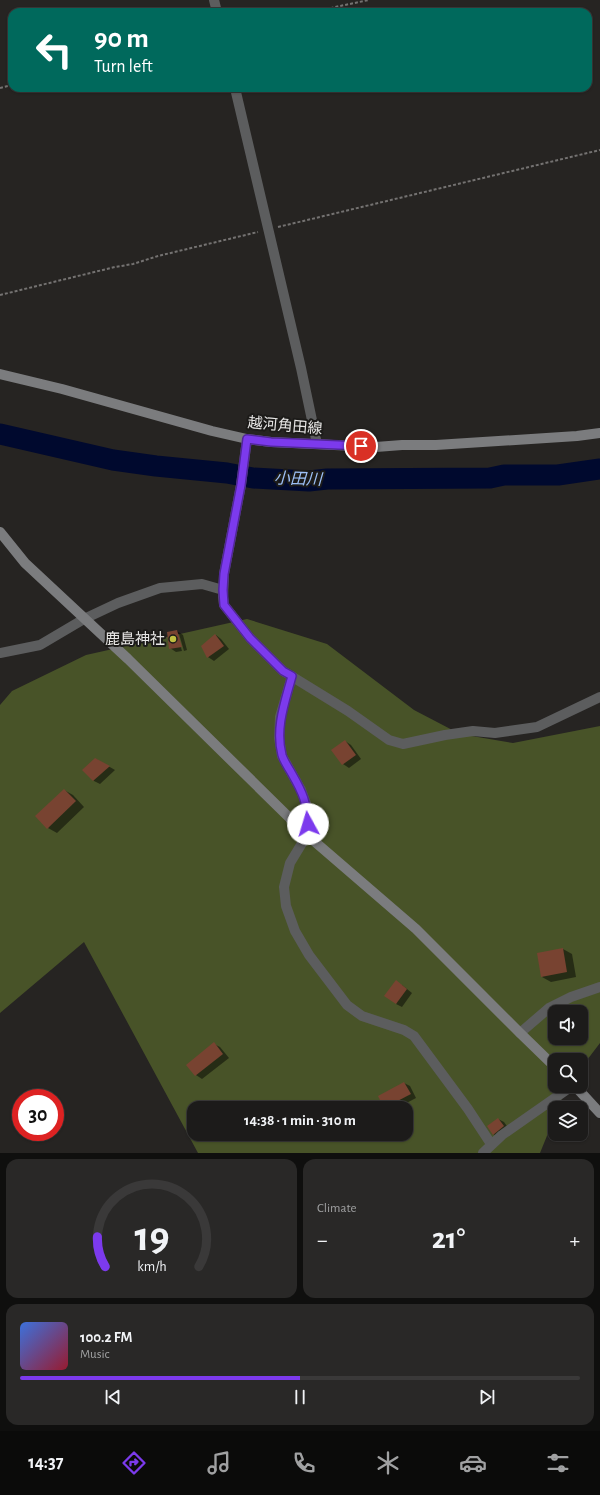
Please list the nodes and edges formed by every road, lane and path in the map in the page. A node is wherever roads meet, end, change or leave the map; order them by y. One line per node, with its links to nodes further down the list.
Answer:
1 (369, 0): 2 (path)
2 (331, 8)
3 (236, 92): 5 (street)
4 (600, 150): 5 (path)
5 (269, 230): 6 (path); 10 (street)
6 (0, 295)
7 (0, 374): 9 (street, 越河角田線)
8 (600, 433): 10 (street, 越河角田線)
9 (247, 439): 10 (street, 越河角田線); 12 (street)
10 (317, 444)
11 (0, 532): 13 (street)
12 (223, 590): 13 (street); 15 (street)
13 (84, 619): 14 (street); 17 (street)
14 (0, 652)
15 (292, 676): 16 (street); 17 (street)
16 (600, 697)
17 (307, 835): 19 (street); 24 (street)
18 (600, 987): 19 (street)
19 (520, 1033): 20 (street)
20 (548, 1059)
21 (562, 1093): 24 (street)
22 (581, 1093): 23 (street)
23 (600, 1113)
24 (491, 1144): 25 (street)
25 (483, 1153)

